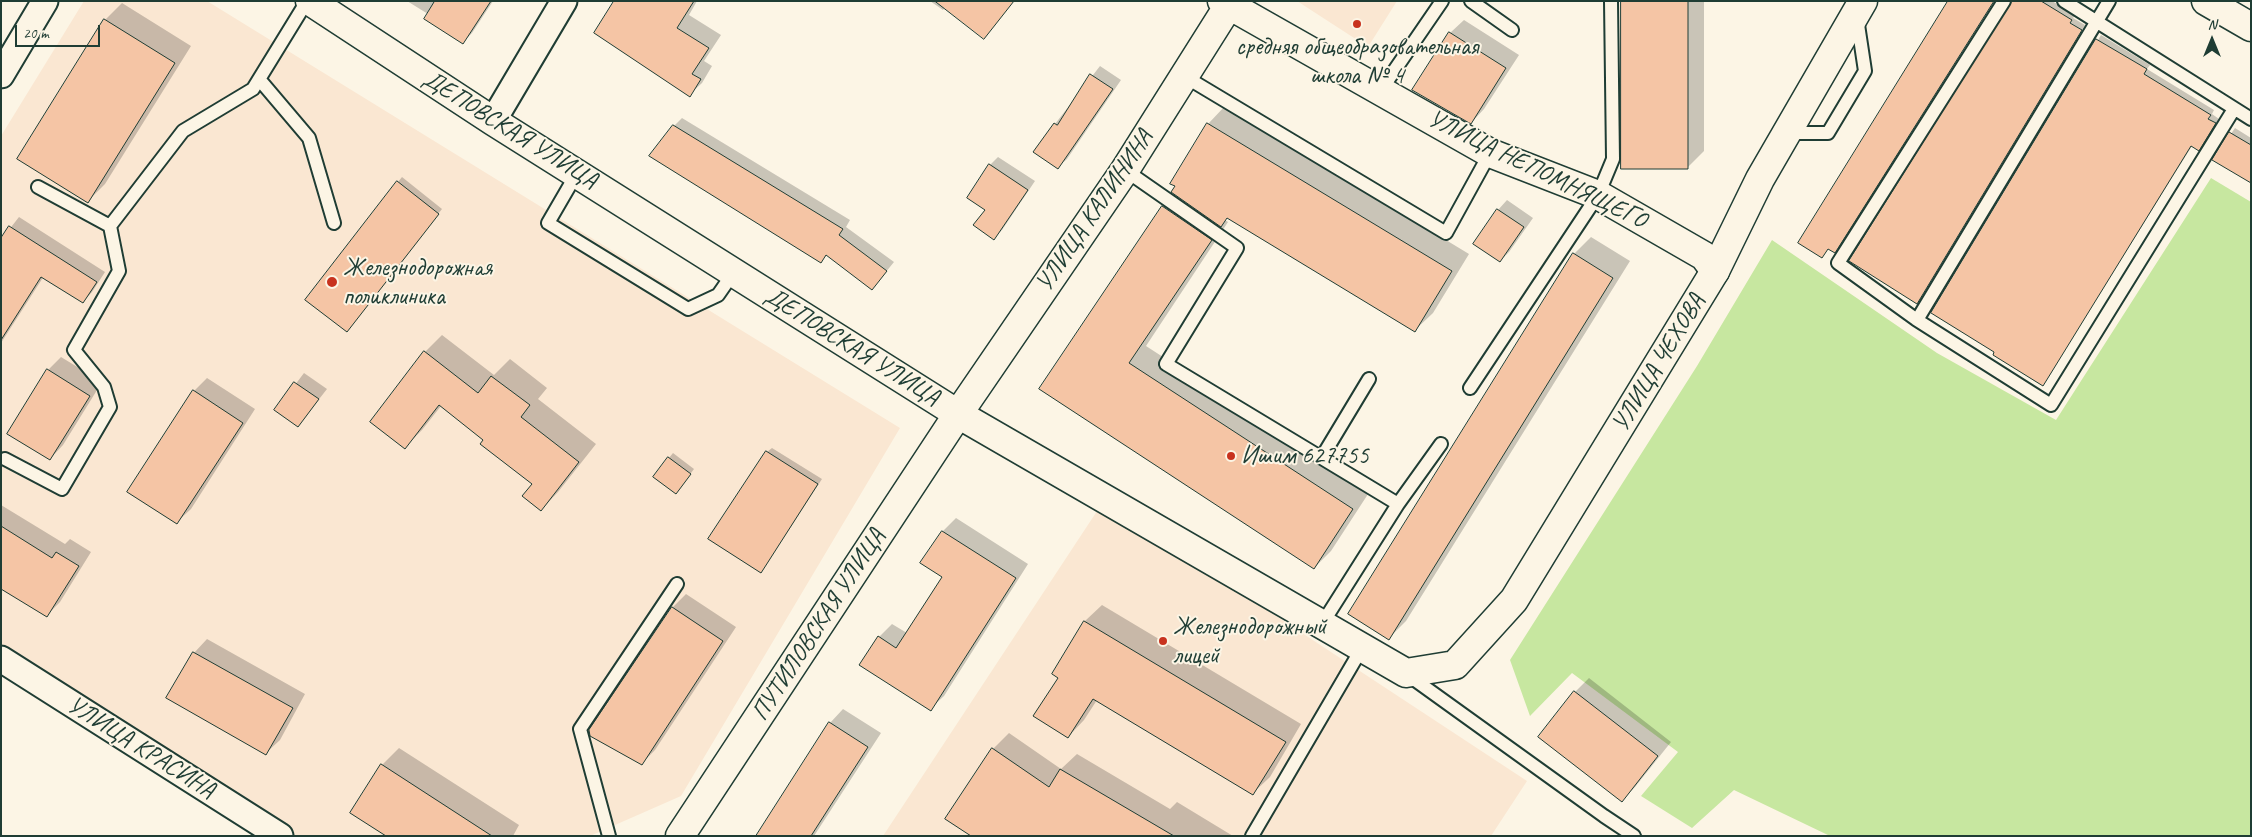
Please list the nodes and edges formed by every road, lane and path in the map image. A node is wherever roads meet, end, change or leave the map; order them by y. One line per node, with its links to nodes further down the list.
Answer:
1 (45, 1): 16 (street)
2 (308, 1): 18 (lane); 22 (main road, ДЕПОВСКАЯ УЛИЦА)
3 (564, 1): 22 (street)
4 (1442, 1): 19 (lane)
5 (1471, 1): 15 (lane)
6 (1611, 1): 28 (lane)
7 (2004, 1): 33 (lane)
8 (2064, 1): 13 (lane)
9 (2109, 1): 13 (lane)
10 (2206, 1): 14 (main road)
11 (1226, 3): 17 (main road, УЛИЦА КАЛИНИНА); 19 (main road, УЛИЦА НЕПОМНЯЩЕГО)
12 (1860, 7): 23 (main road, УЛИЦА ЧЕХОВА); 23 (lane)
13 (2096, 21): 20 (lane); 33 (lane)
14 (2251, 28)
15 (1512, 30)
16 (1, 75)
17 (1184, 76): 24 (lane); 25 (main road, УЛИЦА КАЛИНИНА)
18 (259, 79): 29 (lane); 30 (lane)
19 (1382, 90): 24 (main road, УЛИЦА НЕПОМНЯЩЕГО)
20 (2234, 109): 21 (lane); 33 (lane)
21 (2251, 119)
22 (493, 121): 26 (main road, ДЕПОВСКАЯ УЛИЦА)
23 (1787, 133): 31 (main road, УЛИЦА ЧЕХОВА)
24 (1490, 153): 28 (main road, УЛИЦА НЕПОМНЯЩЕГО)
25 (1125, 170): 36 (main road, УЛИЦА КАЛИНИНА); 38 (lane)
26 (577, 173): 32 (main road, ДЕПОВСКАЯ УЛИЦА); 32 (lane)
27 (38, 188): 30 (lane)
28 (1598, 195): 31 (main road, УЛИЦА НЕПОМНЯЩЕГО); 35 (lane)
29 (334, 224)
30 (110, 226): 39 (lane)
31 (1715, 271): 45 (main road, УЛИЦА ЧЕХОВА)
32 (734, 272): 36 (main road, ДЕПОВСКАЯ УЛИЦА)
33 (1917, 320)
34 (1368, 379): 38 (lane)
35 (1470, 388)
36 (958, 414): 42 (main road, ДЕПОВСКАЯ УЛИЦА); 48 (main road, ПУТИЛОВСКАЯ УЛИЦА)
37 (1441, 444): 40 (lane)
38 (1322, 457): 40 (lane)
39 (5, 459)
40 (1398, 504): 42 (lane)
41 (677, 584): 47 (lane)
42 (1322, 624): 43 (main road, ДЕПОВСКАЯ УЛИЦА)
43 (1362, 648): 45 (main road, ДЕПОВСКАЯ УЛИЦА); 49 (lane)
44 (1, 659): 46 (street, УЛИЦА КРАСИНА)
45 (1406, 673): 50 (lane)
46 (280, 836)
47 (609, 836)
48 (680, 836)
49 (1252, 836)
50 (1634, 836)

